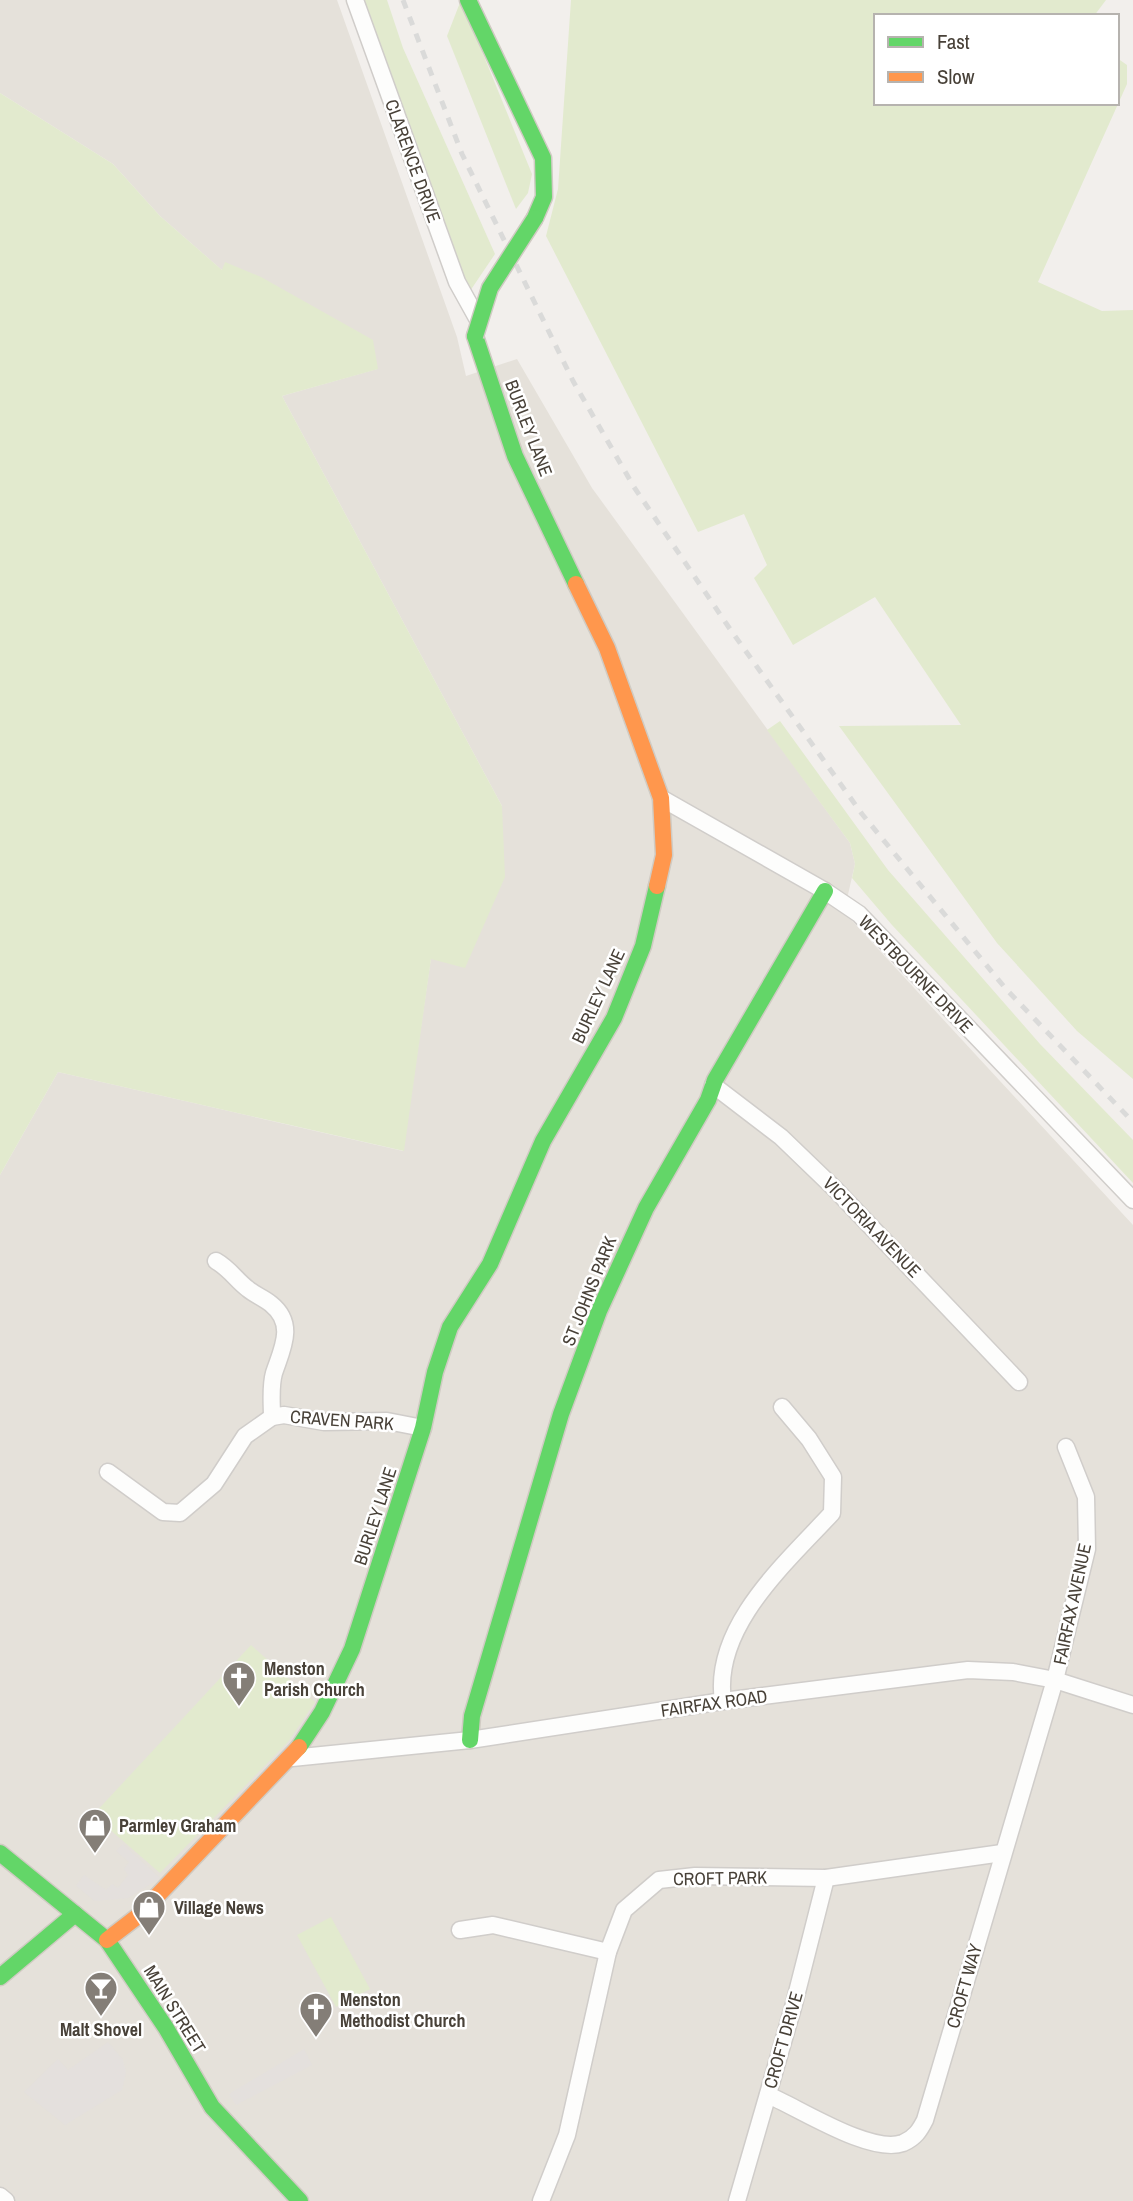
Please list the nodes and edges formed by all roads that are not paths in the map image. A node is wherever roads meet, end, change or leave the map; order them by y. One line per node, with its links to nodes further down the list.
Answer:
1 (355, 0): 3 (street, CLARENCE DRIVE)
2 (468, 0): 3 (street, BURLEY LANE, bridge)
3 (477, 318): 4 (street, BURLEY LANE, bridge)
4 (661, 797): 5 (street, WESTBOURNE DRIVE); 12 (street, BURLEY LANE)
5 (825, 891): 6 (street, ST JOHNS PARK); 7 (street, WESTBOURNE DRIVE)
6 (713, 1085): 9 (street, VICTORIA AVENUE); 18 (street, ST JOHNS PARK)
7 (1133, 1200)
8 (216, 1261): 11 (street)
9 (1019, 1382)
10 (782, 1407): 16 (street)
11 (272, 1417): 12 (street, CRAVEN PARK); 14 (street, CRAVEN PARK)
12 (423, 1428): 19 (street, BURLEY LANE)
13 (1066, 1447): 15 (street, FAIRFAX AVENUE)
14 (108, 1472)
15 (1055, 1680): 16 (street, FAIRFAX ROAD); 17 (street, FAIRFAX ROAD); 21 (street, CROFT WAY)
16 (723, 1701): 18 (street, FAIRFAX ROAD)
17 (1133, 1704)
18 (470, 1740): 19 (street, FAIRFAX ROAD)
19 (292, 1758): 25 (street, BURLEY LANE)
20 (0, 1853): 23 (street, MAIN STREET)
21 (1002, 1853): 22 (street, CROFT PARK); 28 (street, CROFT WAY)
22 (826, 1878): 26 (street, CROFT PARK); 28 (street, CROFT DRIVE)
23 (75, 1914): 25 (street, MAIN STREET); 27 (street)
24 (460, 1930): 26 (street)
25 (107, 1940): 31 (street, MAIN STREET)
26 (608, 1952): 32 (street, CROFT PARK)
27 (0, 1977)
28 (768, 2095): 33 (street, CROFT DRIVE)
29 (0, 2196): 30 (street)
30 (6, 2201)
31 (300, 2201)
32 (541, 2201)
33 (737, 2201)

